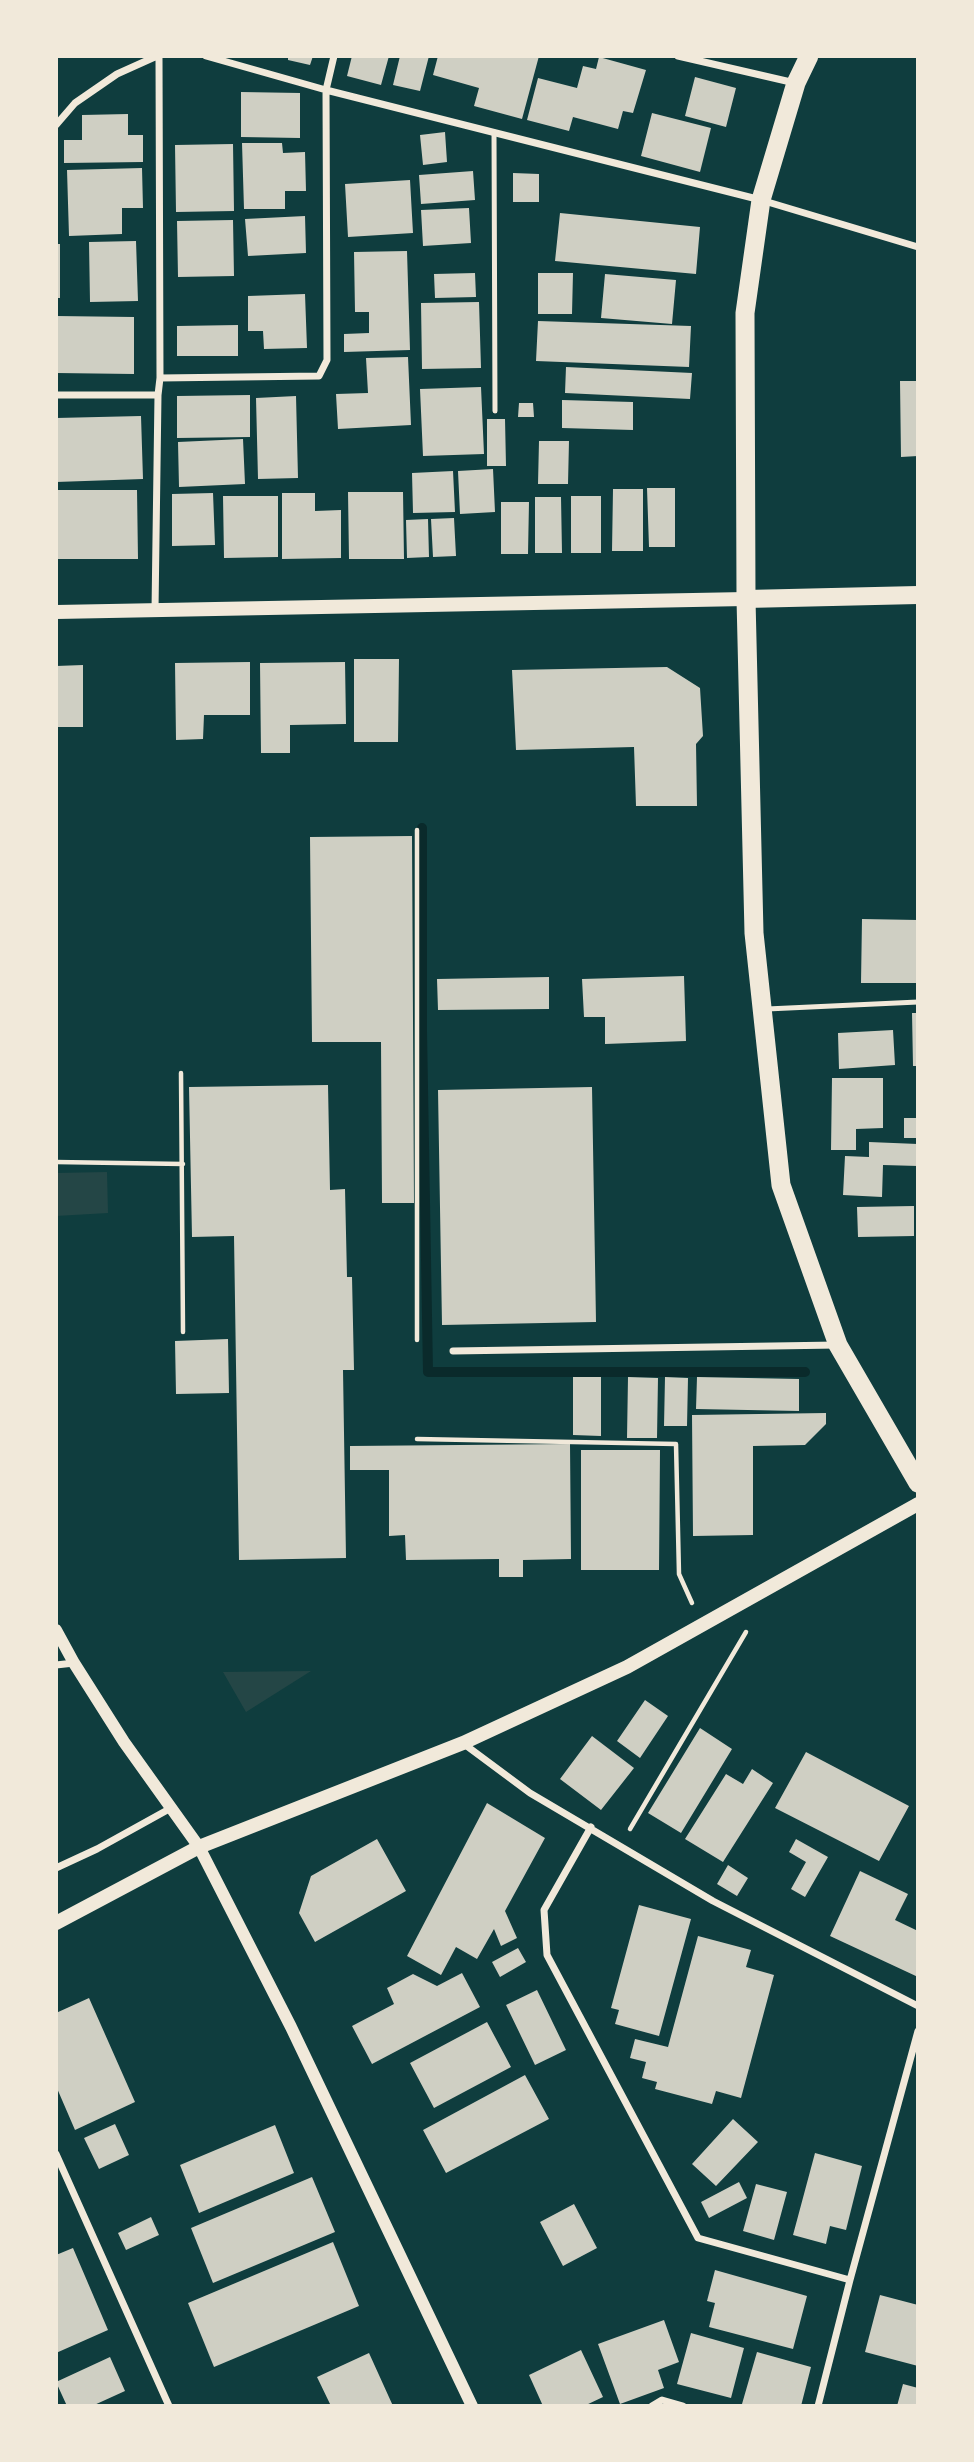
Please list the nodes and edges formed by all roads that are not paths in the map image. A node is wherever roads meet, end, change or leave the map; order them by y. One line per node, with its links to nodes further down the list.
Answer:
1 (158, 56): 8 (street); 12 (street)
2 (206, 56): 7 (street)
3 (334, 56): 7 (street)
4 (678, 56): 6 (street)
5 (809, 56): 6 (highway)
6 (796, 83): 10 (highway)
7 (326, 90): 9 (street); 12 (street)
8 (56, 125)
9 (494, 132): 10 (street); 15 (lane)
10 (761, 200): 11 (street); 17 (highway)
11 (918, 247)
12 (160, 378): 14 (street)
13 (56, 395): 14 (street)
14 (158, 395): 18 (street)
15 (495, 411)
16 (918, 595): 17 (main road)
17 (746, 599): 18 (main road); 21 (highway)
18 (155, 610): 19 (main road)
19 (56, 612)
20 (918, 1002): 21 (lane)
21 (761, 1009): 22 (highway)
22 (838, 1345): 23 (street); 24 (highway)
23 (453, 1351)
24 (918, 1483)
25 (918, 1504): 29 (main road)
26 (56, 1630): 27 (street)
27 (74, 1663): 28 (street); 30 (street)
28 (56, 1665)
29 (463, 1744): 31 (street); 32 (main road)
30 (171, 1808): 32 (street); 33 (street)
31 (591, 1828): 35 (street); 38 (street)
32 (199, 1847): 34 (main road); 40 (street)
33 (56, 1868)
34 (56, 1923)
35 (918, 2006)
36 (918, 2031): 38 (street)
37 (56, 2154): 39 (street)
38 (850, 2280): 43 (street)
39 (169, 2406)
40 (472, 2406)
41 (652, 2406): 42 (street)
42 (683, 2406)
43 (818, 2406)

